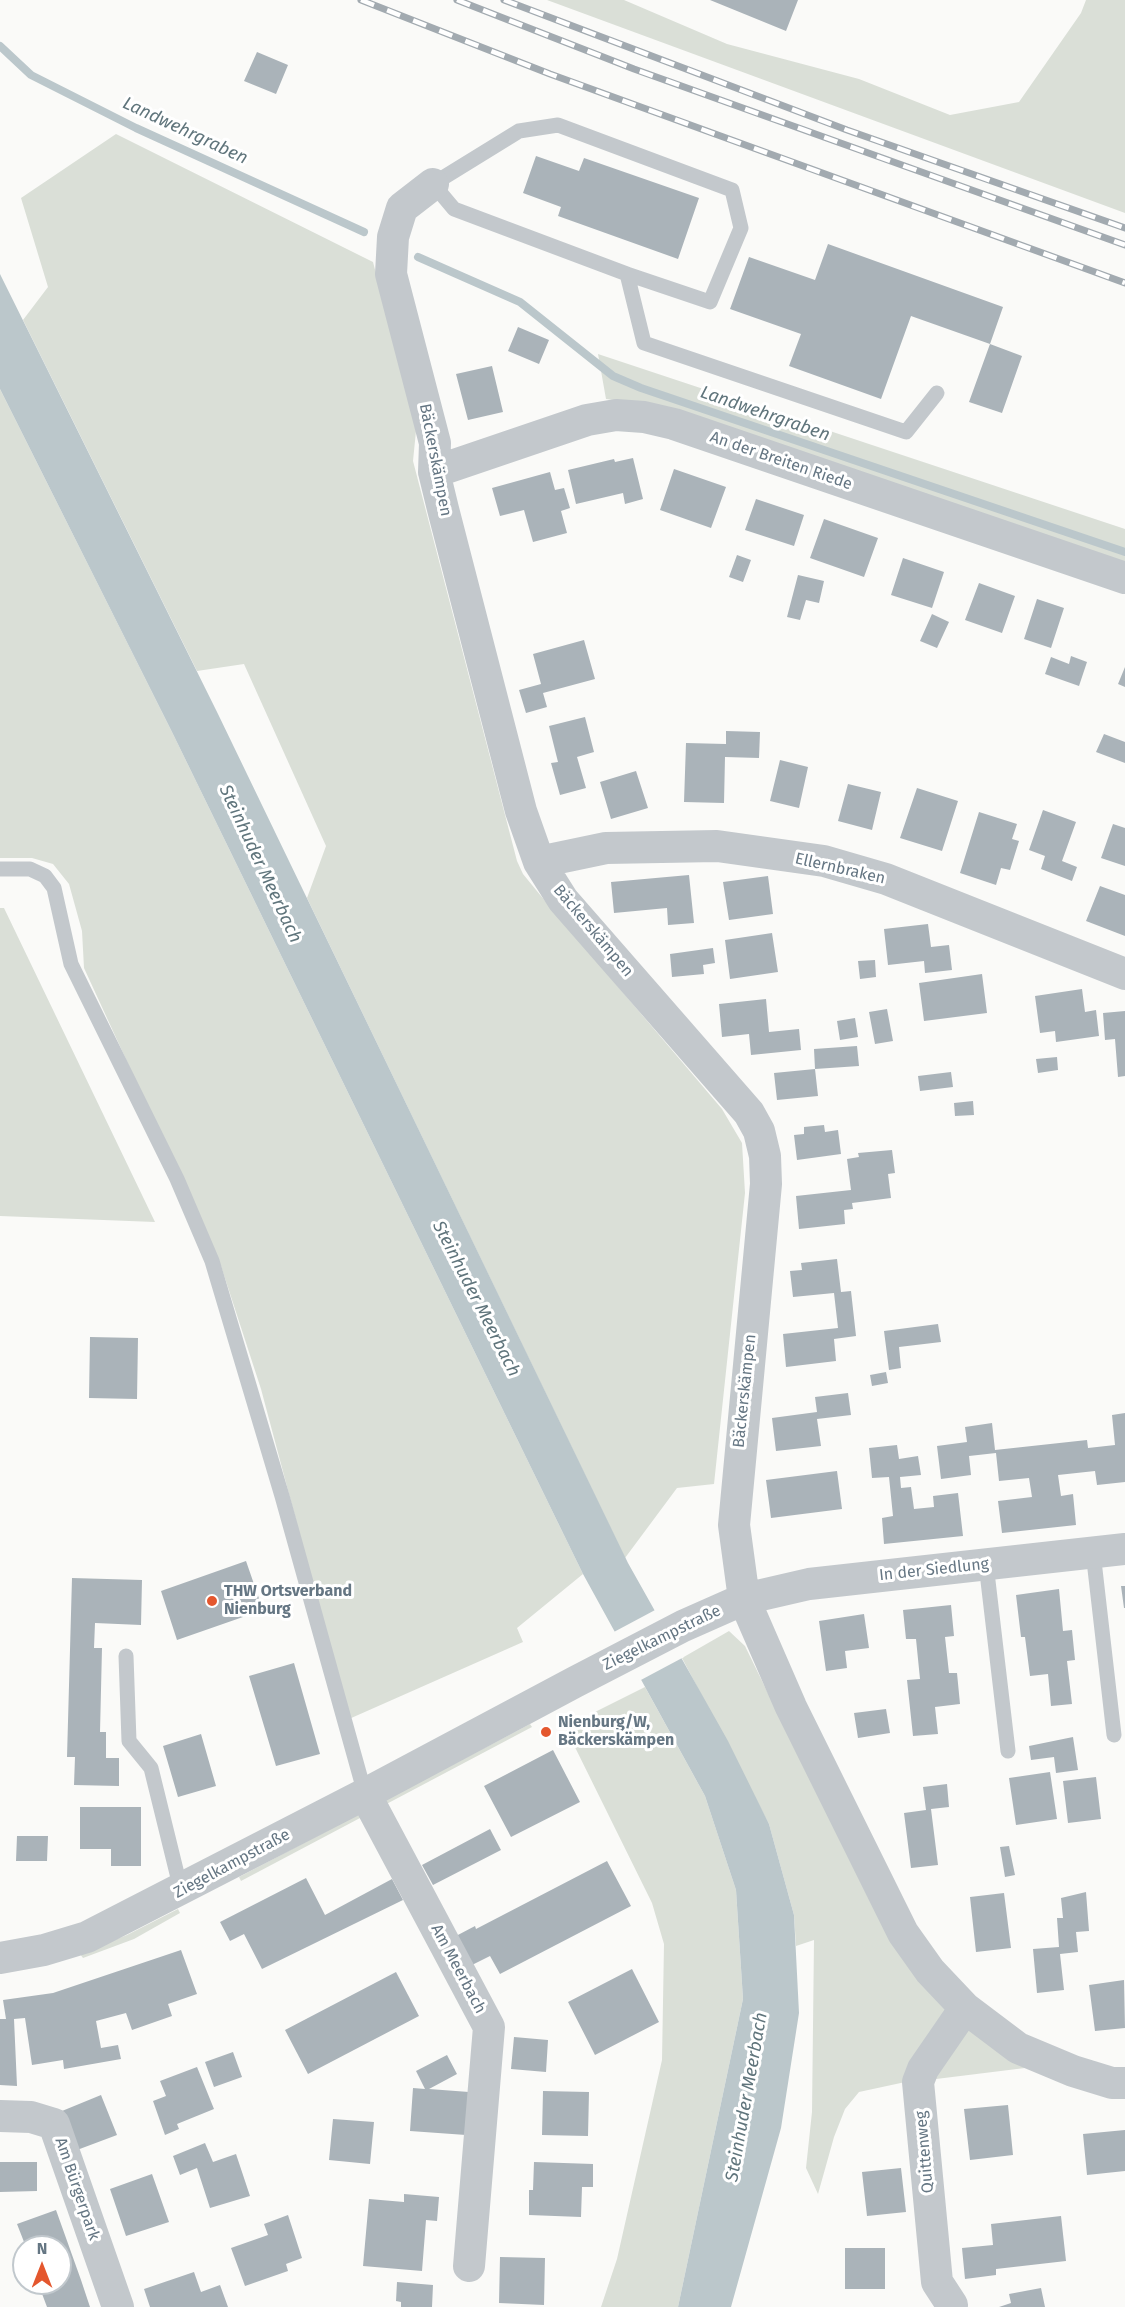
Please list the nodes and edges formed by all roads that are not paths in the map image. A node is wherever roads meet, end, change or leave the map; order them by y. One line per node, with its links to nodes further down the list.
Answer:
1 (433, 184): 2 (lane); 2 (lane); 4 (street, Bäckerskämpen)
2 (627, 274): 3 (lane)
3 (937, 393)
4 (434, 472): 5 (street, An der Breiten Riede); 6 (street, Bäckerskämpen)
5 (1125, 578)
6 (539, 862): 8 (street, Ellernbraken); 12 (street, Bäckerskämpen)
7 (0, 869): 16 (lane)
8 (1125, 974)
9 (1125, 1549): 10 (street, In der Siedlung)
10 (1093, 1552): 11 (street, In der Siedlung); 14 (lane)
11 (986, 1564): 12 (street, In der Siedlung); 15 (lane)
12 (744, 1599): 16 (street, Ziegelkampstraße); 19 (street)
13 (126, 1656): 17 (lane)
14 (1114, 1736)
15 (1008, 1751)
16 (365, 1794): 17 (street, Ziegelkampstraße); 22 (street, Am Meerbach)
17 (181, 1890): 18 (street, Ziegelkampstraße)
18 (0, 1958)
19 (965, 2008): 20 (street); 23 (street, Quittenweg)
20 (1125, 2084)
21 (0, 2116): 24 (street, Am Bürgerpark)
22 (469, 2266)
23 (951, 2306)
24 (118, 2307)

